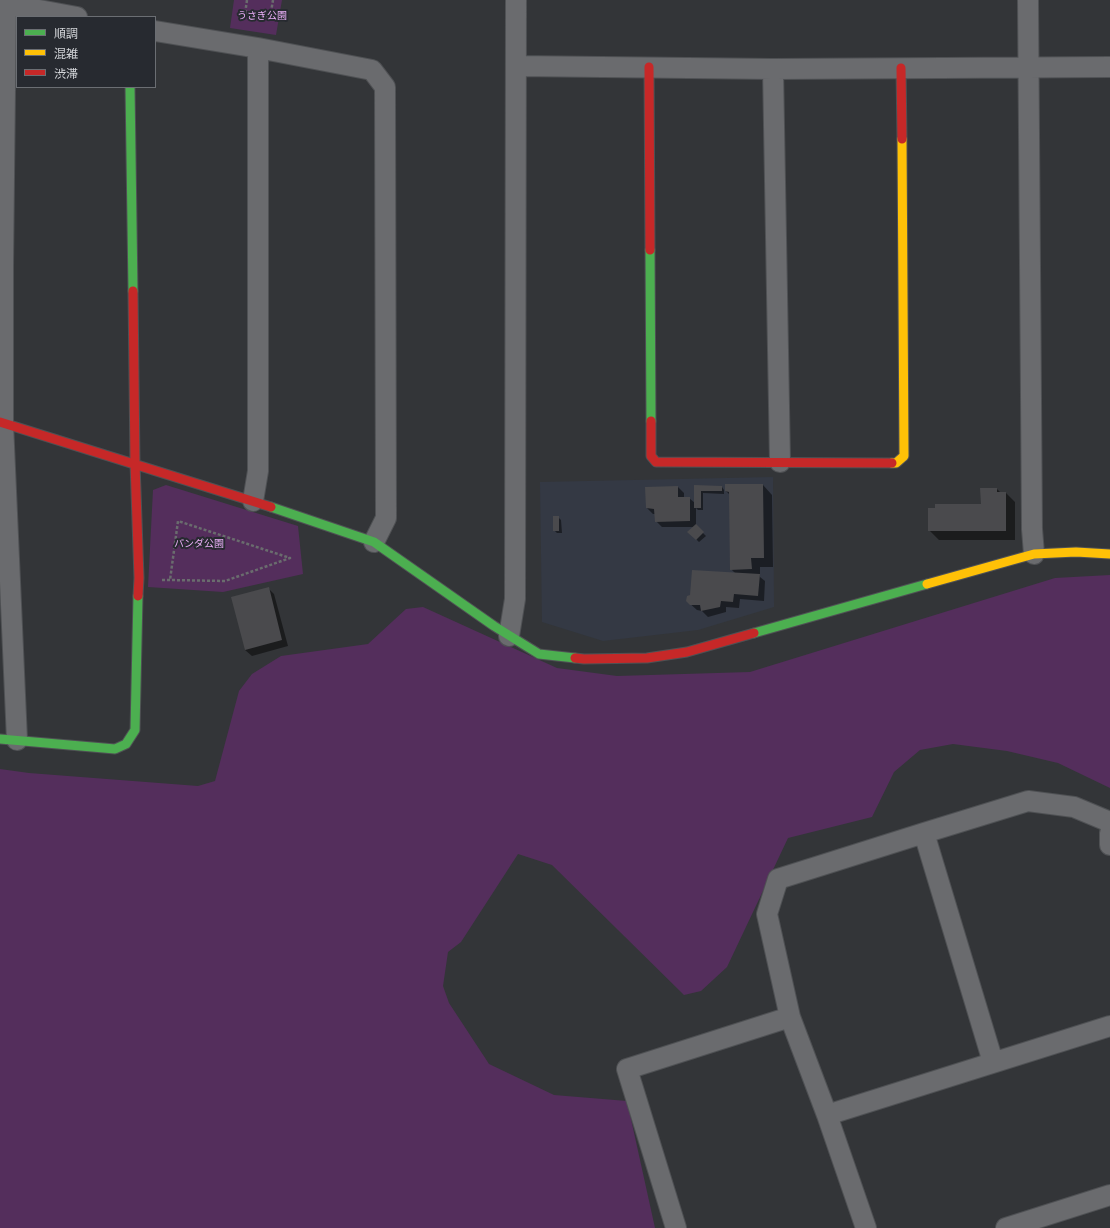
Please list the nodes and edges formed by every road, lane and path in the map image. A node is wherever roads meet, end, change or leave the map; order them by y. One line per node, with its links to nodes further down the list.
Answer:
1 (247, 0): 2 (path)
2 (273, 0)
3 (516, 0): 9 (street)
4 (1028, 0): 10 (street)
5 (6, 2): 6 (street); 16 (street)
6 (71, 16)
7 (156, 31): 8 (street)
8 (258, 48): 20 (street); 21 (street)
9 (516, 66): 12 (street); 26 (street)
10 (1028, 66): 11 (street); 13 (street); 22 (street)
11 (1110, 66)
12 (649, 67): 14 (street); 18 (street)
13 (901, 68): 14 (street); 18 (street)
14 (773, 69): 18 (street)
15 (130, 88): 19 (street)
16 (1, 267): 17 (street)
17 (1, 422): 19 (street); 27 (street)
18 (780, 462)
19 (136, 463): 20 (street); 24 (street)
20 (253, 500): 21 (street)
21 (374, 542): 26 (street)
22 (1034, 554): 23 (street); 26 (street)
23 (1110, 554)
24 (139, 578): 25 (path); 27 (street)
25 (170, 580): 25 (path)
26 (509, 636)
27 (8, 740)
28 (1110, 822): 29 (street)
29 (924, 832): 32 (street); 34 (street)
30 (1110, 833): 31 (street)
31 (1110, 845)
32 (790, 1017): 35 (street); 37 (street)
33 (1110, 1026): 34 (street)
34 (993, 1062): 35 (street)
35 (827, 1115): 38 (street)
36 (1110, 1195): 39 (street)
37 (676, 1228)
38 (866, 1228)
39 (1006, 1228)

